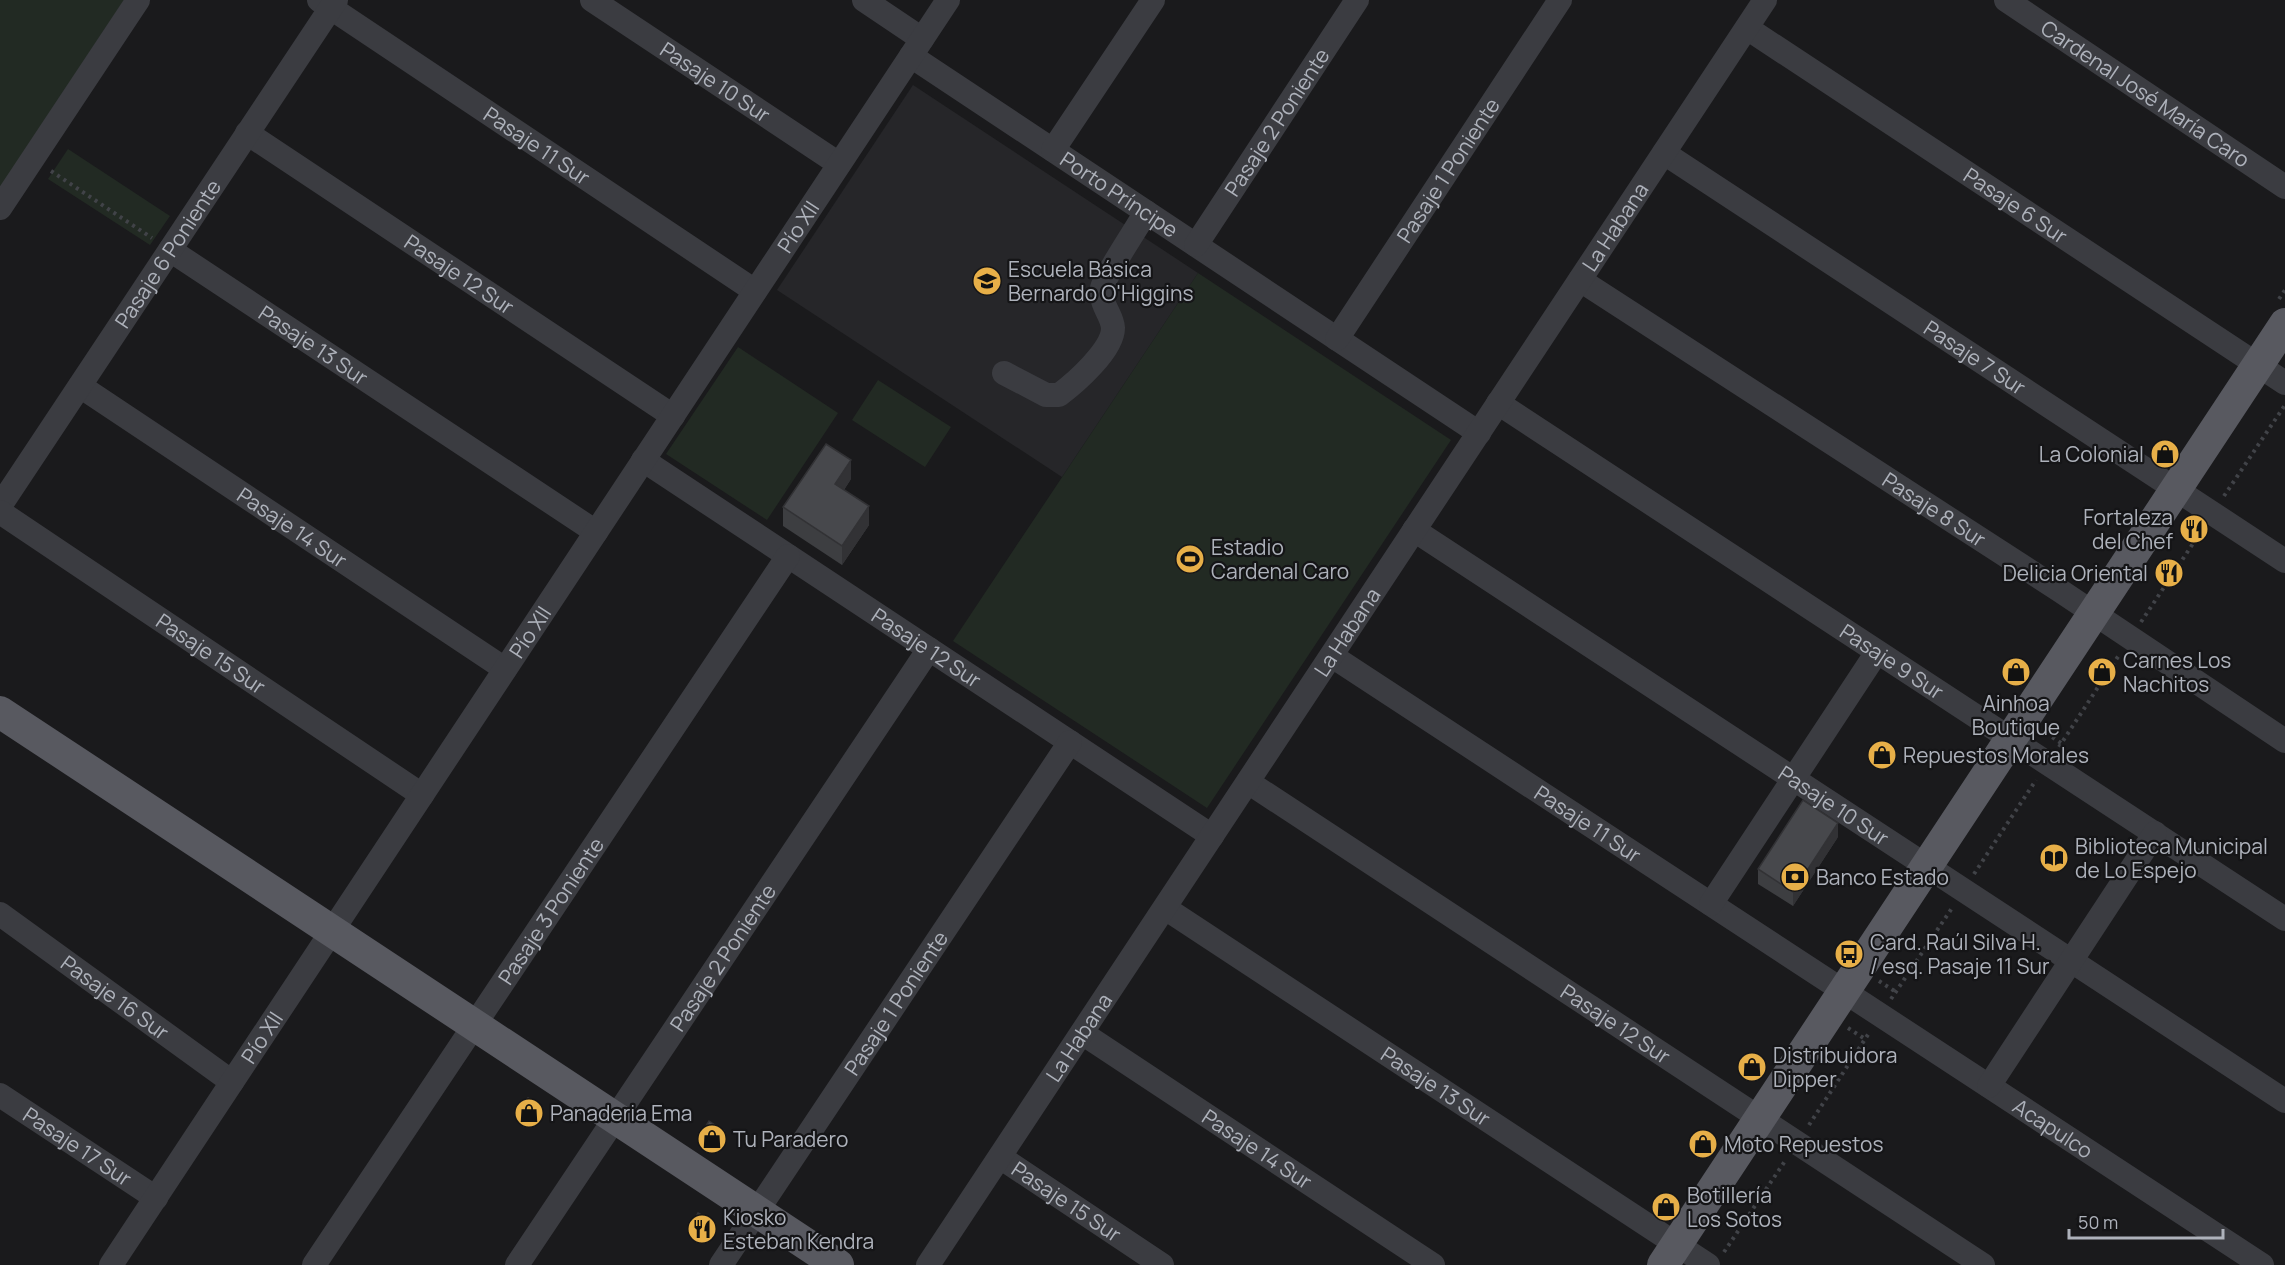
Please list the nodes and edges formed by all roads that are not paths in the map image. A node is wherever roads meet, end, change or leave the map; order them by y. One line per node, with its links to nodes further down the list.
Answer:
1 (138, 0): 18 (street)
2 (592, 0): 16 (street, Pasaje 10 Sur)
3 (864, 0): 12 (street)
4 (948, 0): 12 (street, Pío XII)
5 (1153, 0): 14 (street)
6 (1357, 0): 20 (street, Pasaje 2 Poniente)
7 (1560, 0): 25 (street, Pasaje 1 Poniente)
8 (1765, 0): 11 (street, La Habana)
9 (2006, 0): 17 (street, Cardenal José María Caro)
10 (328, 3): 13 (street, Pasaje 6 Poniente); 23 (street, Pasaje 11 Sur)
11 (1747, 28): 15 (street, La Habana); 26 (street, Pasaje 6 Sur)
12 (916, 48): 14 (street, Porto Príncipe); 16 (street, Pío XII)
13 (247, 133): 21 (street, Pasaje 6 Poniente); 31 (street, Pasaje 12 Sur)
14 (1053, 150): 19 (street, Porto Príncipe)
15 (1664, 153): 22 (street, La Habana); 34 (street, Pasaje 7 Sur)
16 (839, 164): 23 (street, Pío XII)
17 (2285, 187)
18 (0, 208)
19 (1146, 212): 20 (street, Porto Príncipe); 27 (street)
20 (1196, 245): 25 (street, Porto Príncipe)
21 (170, 250): 29 (street, Pasaje 6 Poniente); 38 (street, Pasaje 13 Sur)
22 (1580, 280): 30 (street, La Habana); 41 (street, Pasaje 8 Sur)
23 (755, 291): 31 (street, Pío XII)
24 (2285, 324): 26 (main road)
25 (1337, 339): 32 (street, Porto Príncipe)
26 (2257, 365): 28 (street, Pasaje 6 Sur); 34 (main road)
27 (1004, 374)
28 (2285, 383)
29 (80, 386): 35 (street, Pasaje 6 Poniente); 45 (street, Pasaje 14 Sur)
30 (1498, 404): 32 (street, La Habana); 43 (street, Pasaje 9 Sur)
31 (673, 416): 33 (street, Pío XII)
32 (1479, 433): 37 (street, La Habana)
33 (643, 460): 38 (street, Pío XII); 39 (street, Pasaje 12 Sur)
34 (2176, 489): 40 (street, Pasaje 7 Sur); 41 (main road)
35 (0, 506)
36 (0, 512): 52 (street, Pasaje 15 Sur)
37 (1414, 530): 44 (street, La Habana); 50 (street, Pasaje 10 Sur)
38 (596, 532): 45 (street, Pío XII)
39 (788, 556): 42 (street, Pasaje 12 Sur); 63 (street, Pasaje 3 Poniente)
40 (2285, 561)
41 (2094, 613): 47 (main road); 48 (street, Pasaje 8 Sur)
42 (929, 649): 49 (street, Pasaje 12 Sur); 70 (street, Pasaje 2 Poniente)
43 (1877, 652): 47 (street, Pasaje 9 Sur); 50 (street)
44 (1332, 656): 51 (street, La Habana); 56 (street, Pasaje 11 Sur)
45 (505, 669): 52 (street, Pío XII)
46 (0, 712): 60 (main road)
47 (2011, 739): 53 (street, Pasaje 9 Sur); 55 (main road)
48 (2285, 741)
49 (1070, 742): 54 (street, Pasaje 12 Sur); 73 (street, Pasaje 1 Poniente)
50 (1794, 779): 55 (street, Pasaje 10 Sur); 56 (street)
51 (1248, 782): 54 (street, La Habana); 69 (street, Pasaje 12 Sur)
52 (422, 795): 60 (street, Pío XII)
53 (2155, 833): 59 (street, Pasaje 9 Sur); 61 (street)
54 (1212, 836): 57 (street, La Habana)
55 (1926, 866): 61 (street, Pasaje 10 Sur); 62 (main road)
56 (1711, 904): 62 (street, Pasaje 11 Sur)
57 (1164, 908): 64 (street, La Habana); 74 (street, Pasaje 13 Sur)
58 (0, 914): 65 (street, Pasaje 16 Sur)
59 (2285, 918)
60 (332, 931): 63 (main road); 65 (street, Pío XII)
61 (2071, 961): 66 (street); 68 (street, Pasaje 10 Sur)
62 (1844, 991): 66 (street, Acapulco); 69 (main road)
63 (474, 1025): 70 (main road); 77 (street, Pasaje 3 Poniente)
64 (1082, 1033): 71 (street, La Habana); 83 (street, Pasaje 14 Sur)
65 (232, 1082): 72 (street, Pío XII)
66 (1989, 1086): 85 (street, Acapulco)
67 (0, 1095): 72 (street, Pasaje 17 Sur)
68 (2285, 1101)
69 (1760, 1118): 74 (main road); 84 (street, Pasaje 12 Sur)
70 (615, 1119): 73 (main road); 78 (street, Pasaje 2 Poniente)
71 (1000, 1157): 81 (street, La Habana); 82 (street, Pasaje 15 Sur)
72 (156, 1198): 76 (street, Pío XII)
73 (756, 1212): 79 (street, Pasaje 1 Poniente); 80 (main road)
74 (1669, 1255): 75 (street, Pasaje 13 Sur)
75 (1715, 1260)
76 (111, 1265)
77 (314, 1265)
78 (517, 1265)
79 (721, 1265)
80 (838, 1265)
81 (928, 1265)
82 (1162, 1265)
83 (1433, 1265)
84 (1983, 1265)
85 (2262, 1265)

